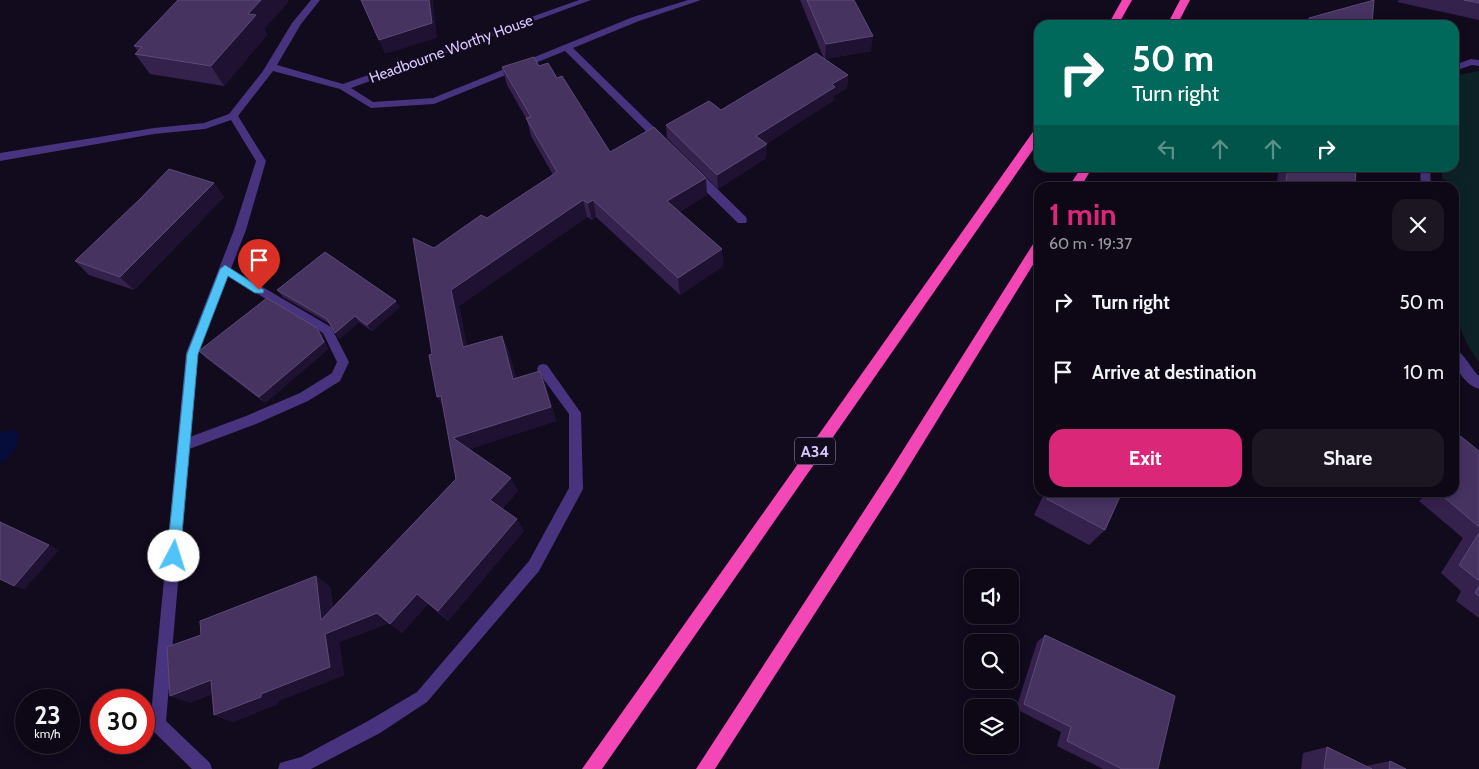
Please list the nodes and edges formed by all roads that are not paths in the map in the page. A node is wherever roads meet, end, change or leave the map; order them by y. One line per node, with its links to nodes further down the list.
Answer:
1 (316, 0): 11 (street)
2 (587, 0): 12 (street, Headbourne Worthy House)
3 (697, 0): 8 (street, Headbourne Worthy House)
4 (1127, 0): 6 (highway)
5 (1185, 0): 7 (highway)
6 (1116, 20)
7 (1175, 20)
8 (566, 47): 12 (street, Headbourne Worthy House); 15 (street)
9 (1479, 63): 10 (street)
10 (1459, 66)
11 (272, 67): 12 (street, Headbourne Worthy House); 13 (street)
12 (343, 88)
13 (233, 116): 16 (street); 20 (street)
14 (1034, 139): 27 (highway, A34)
15 (672, 151)
16 (0, 157)
17 (686, 165): 18 (street)
18 (742, 220)
19 (1034, 252): 28 (highway)
20 (225, 269): 24 (street); 24 (street)
21 (1459, 361): 23 (street)
22 (544, 369): 26 (street)
23 (1479, 384)
24 (184, 444): 25 (street)
25 (204, 769)
26 (286, 769)
27 (591, 769)
28 (705, 769)

